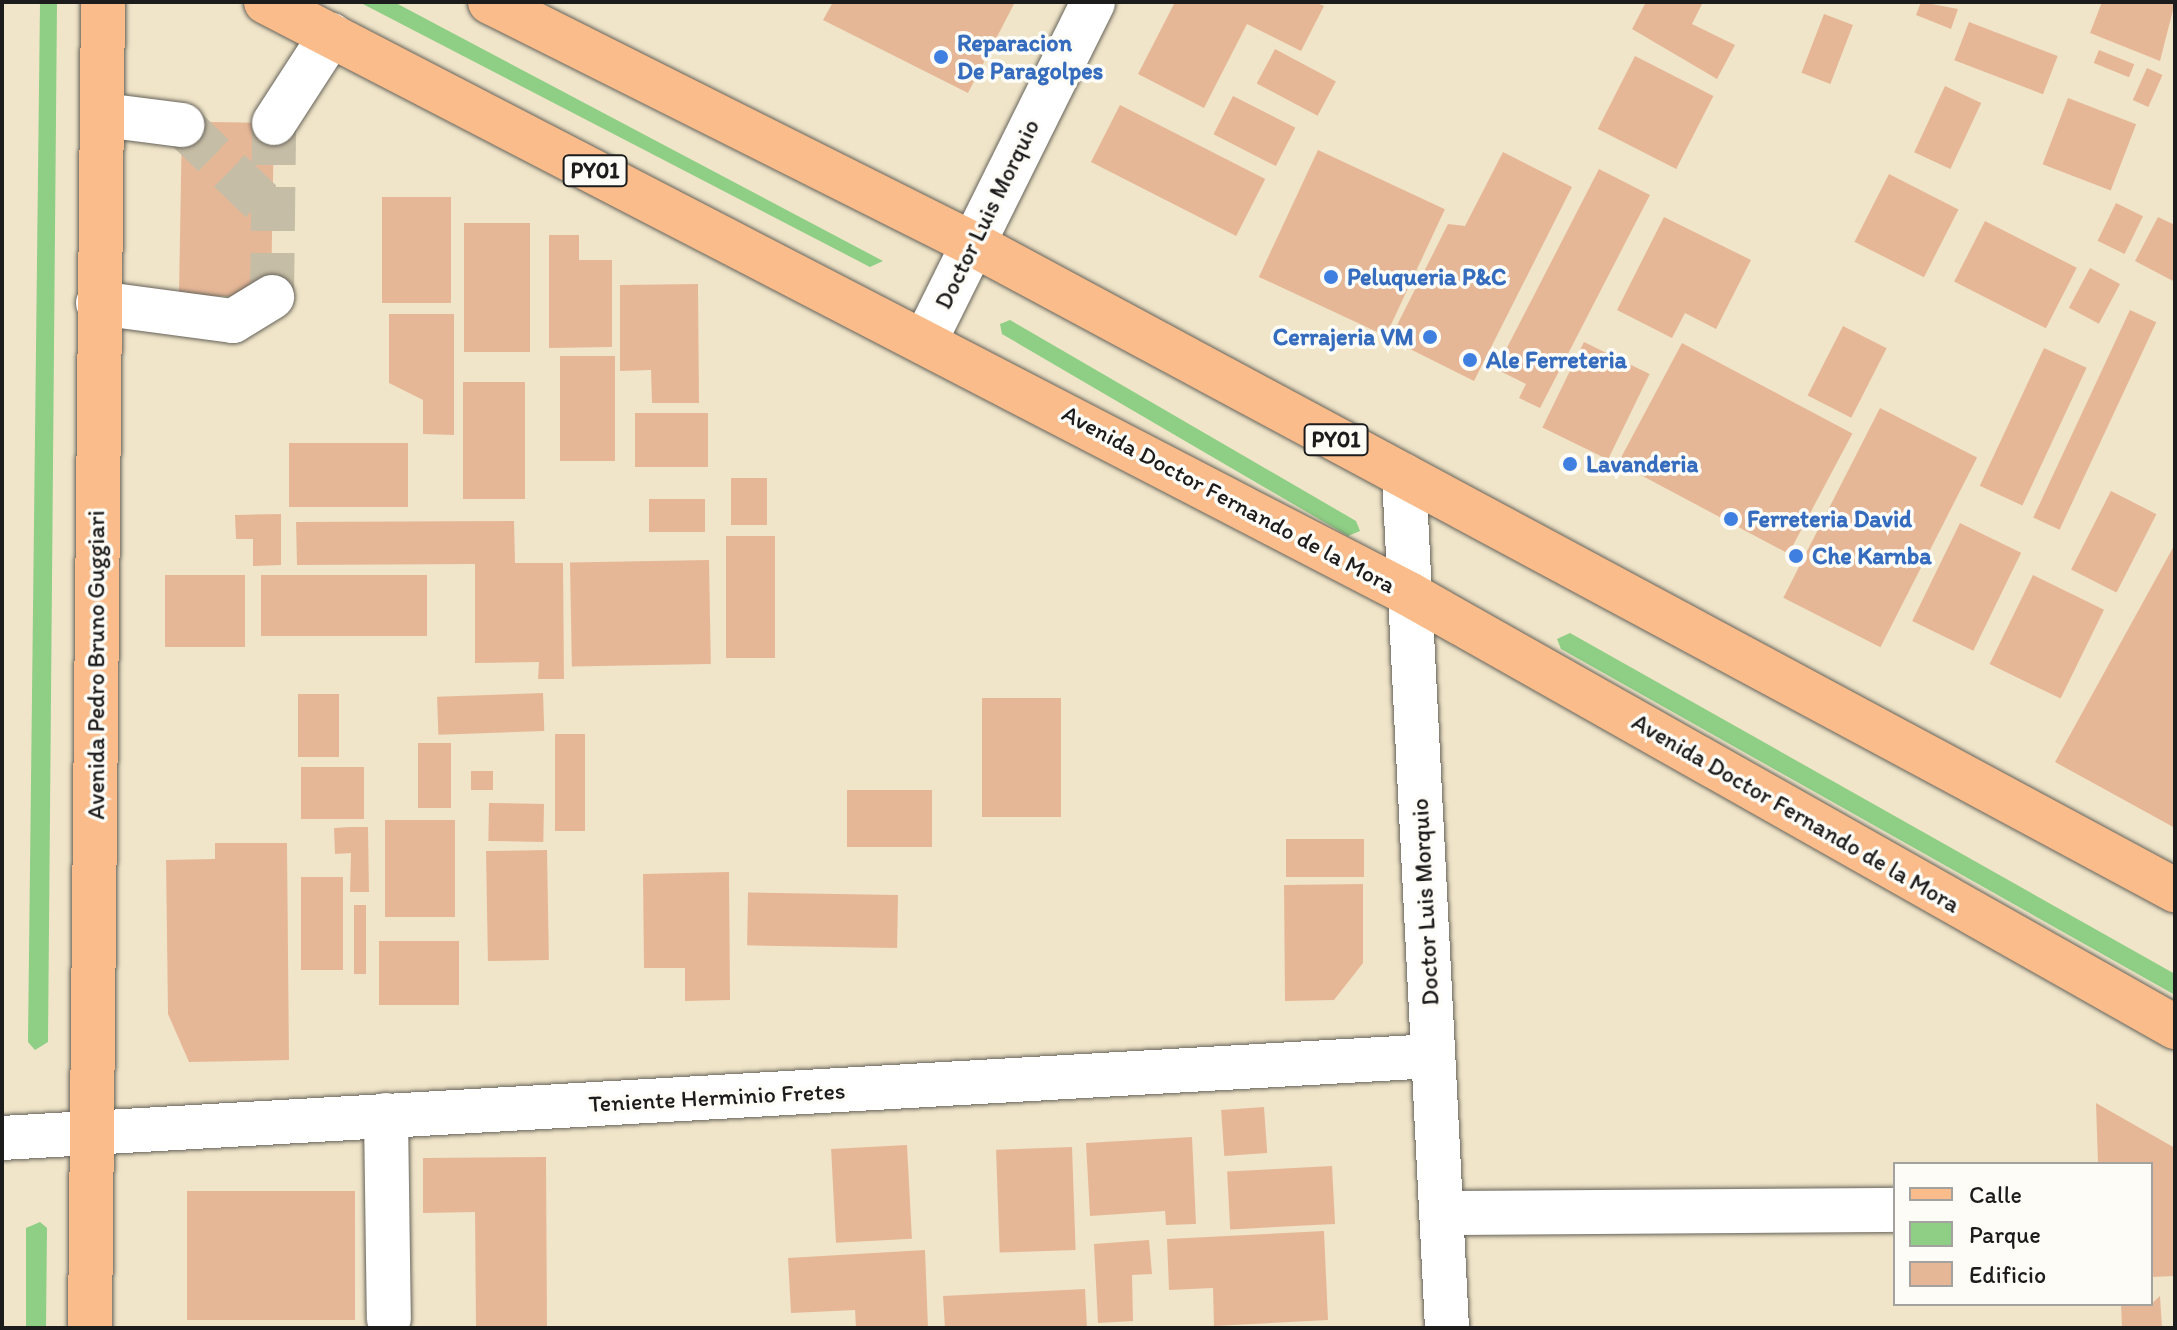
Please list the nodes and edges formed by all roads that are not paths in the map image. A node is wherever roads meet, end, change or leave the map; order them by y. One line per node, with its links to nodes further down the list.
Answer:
1 (103, 2): 6 (main road, Avenida Pedro Bruno Guggiari)
2 (266, 2): 5 (main road, Avenida Doctor Fernando de la Mora / PY01)
3 (490, 2): 9 (main road, PY01)
4 (1093, 2): 9 (street, Doctor Luis Morquio)
5 (331, 35): 7 (street); 12 (main road, Avenida Doctor Fernando de la Mora / PY01)
6 (104, 115): 8 (street); 11 (main road, Avenida Pedro Bruno Guggiari)
7 (274, 123)
8 (182, 125)
9 (973, 244): 12 (street, Doctor Luis Morquio); 13 (main road, PY01)
10 (272, 297): 11 (street)
11 (98, 303): 19 (main road, Avenida Pedro Bruno Guggiari)
12 (925, 341): 14 (main road, Avenida Doctor Fernando de la Mora / PY01)
13 (1404, 476): 14 (street, Doctor Luis Morquio); 15 (main road, PY01)
14 (1409, 594): 16 (main road, Avenida Doctor Fernando de la Mora / PY01); 17 (street, Doctor Luis Morquio)
15 (2175, 890)
16 (2175, 1027)
17 (1432, 1056): 18 (street, Teniente Herminio Fretes); 22 (street, Doctor Luis Morquio)
18 (386, 1115): 19 (street, Teniente Herminio Fretes); 23 (street)
19 (92, 1132): 20 (street, Teniente Herminio Fretes); 24 (main road, Avenida Pedro Bruno Guggiari)
20 (2, 1138)
21 (1893, 1210): 22 (street)
22 (1442, 1213): 25 (street, Doctor Luis Morquio)
23 (389, 1319)
24 (90, 1328)
25 (1447, 1328)

